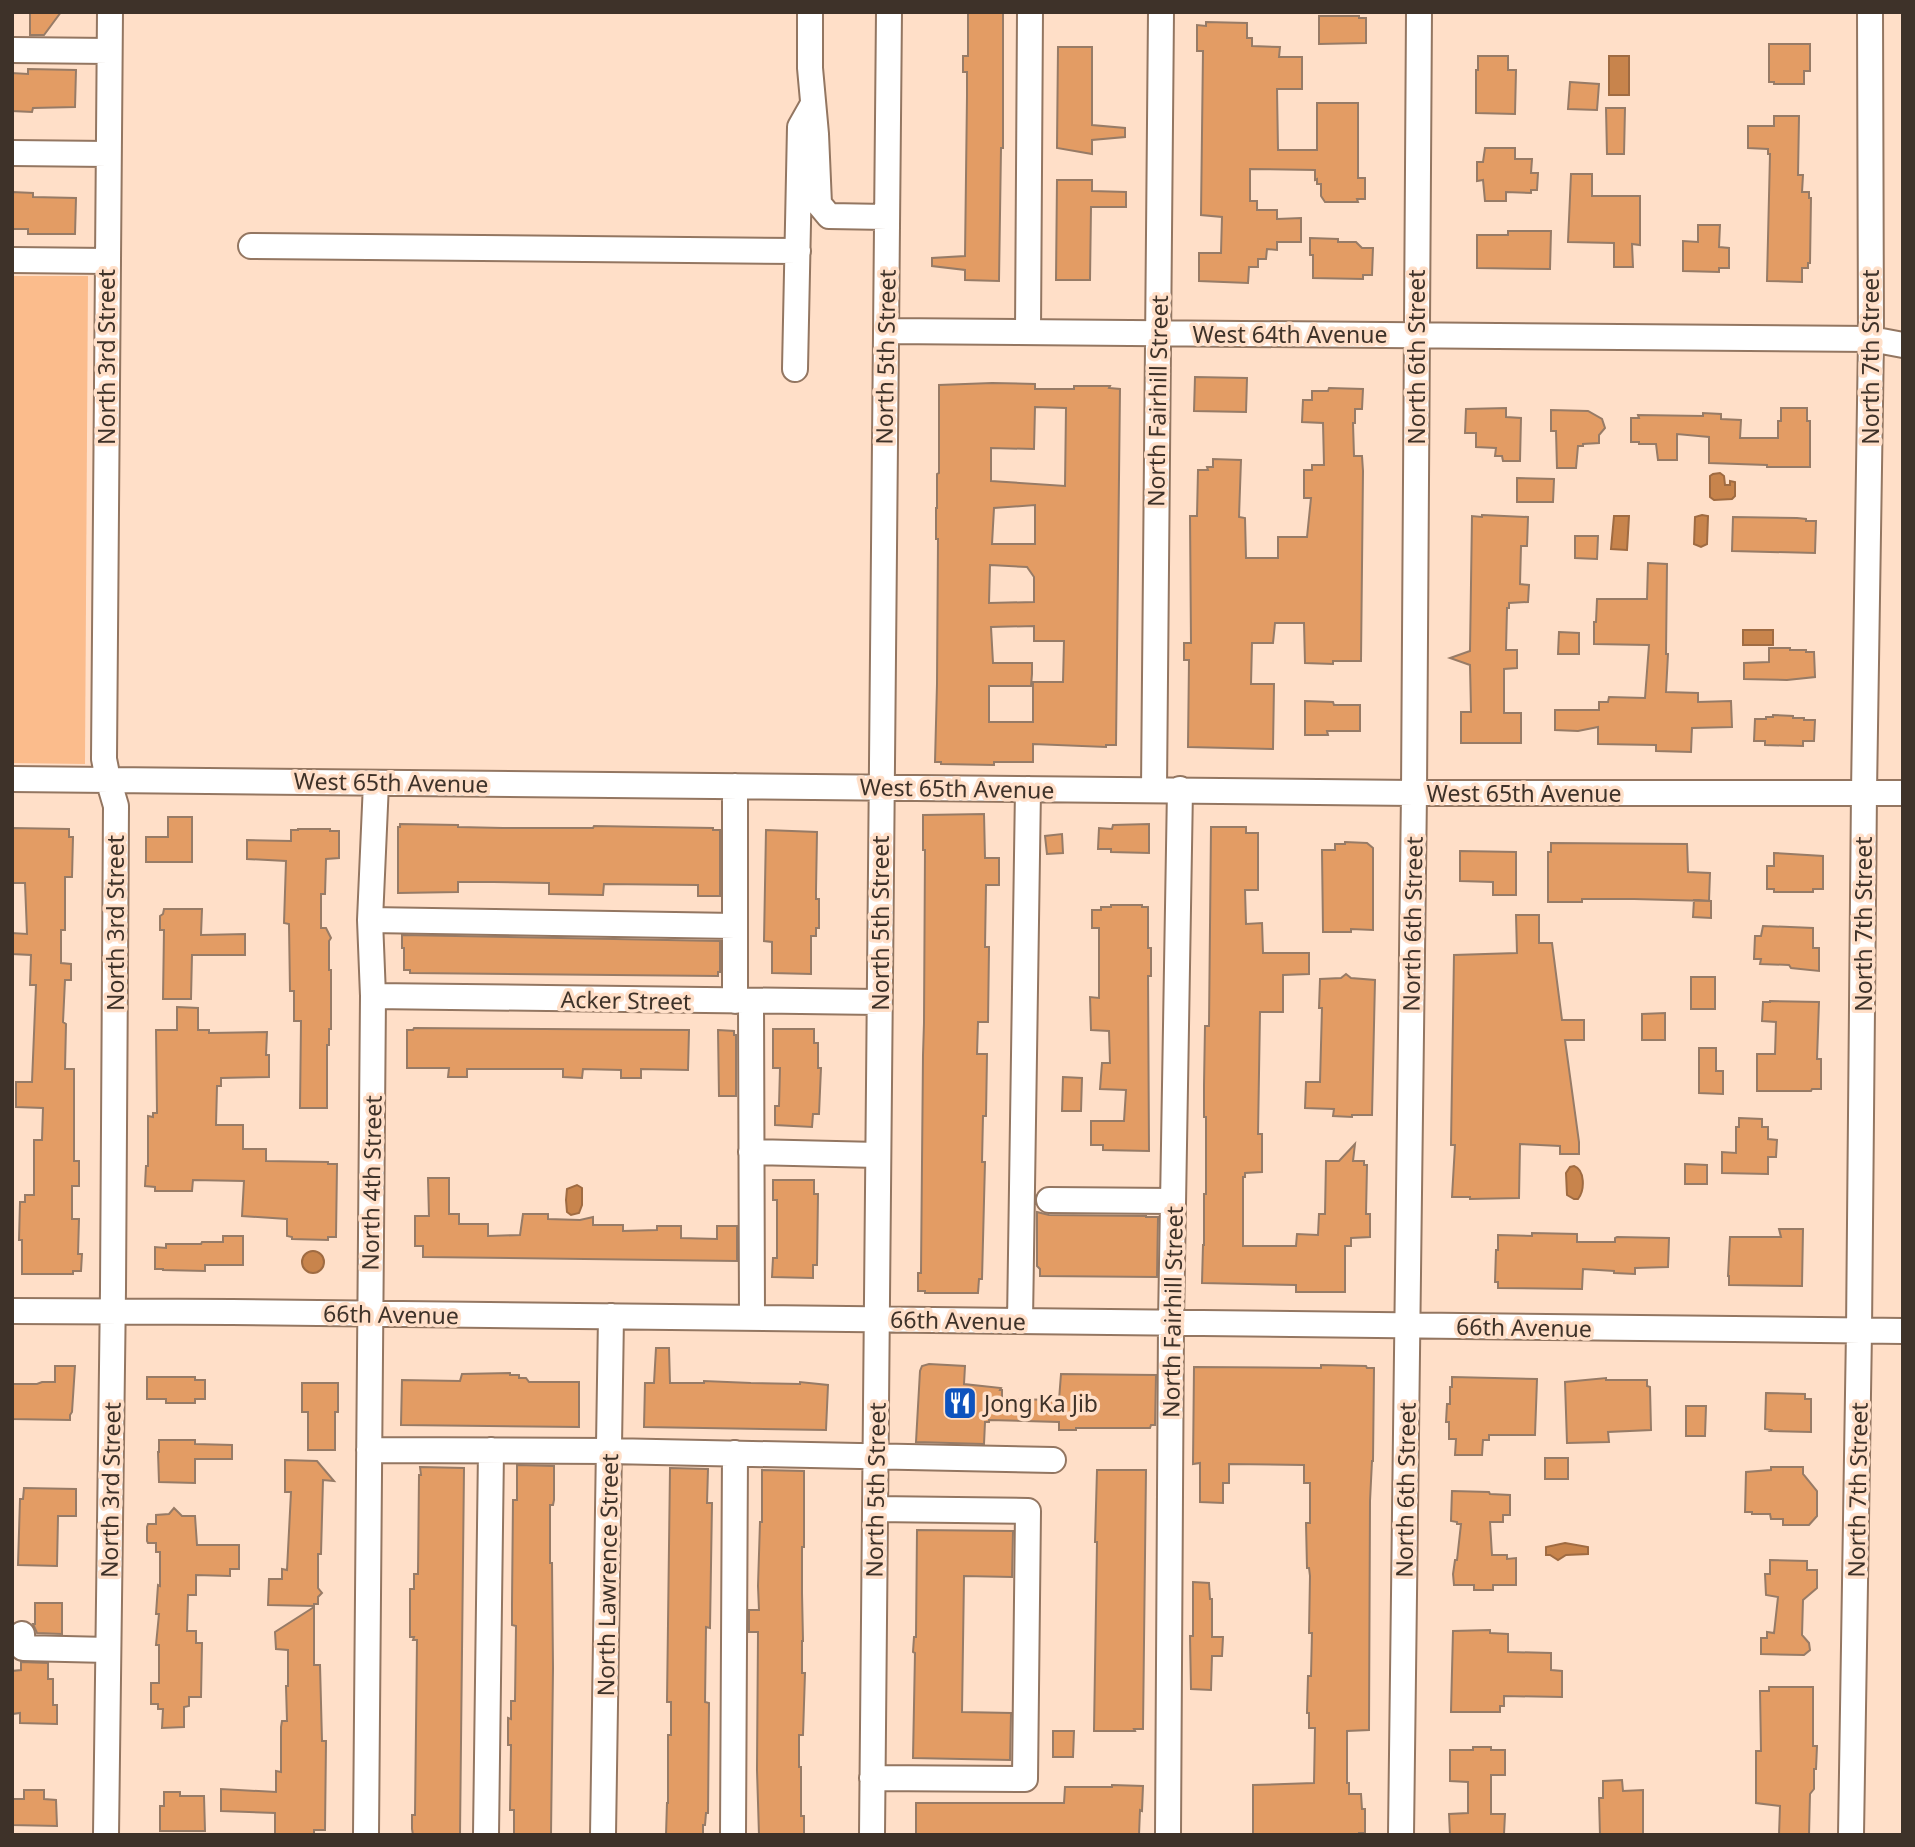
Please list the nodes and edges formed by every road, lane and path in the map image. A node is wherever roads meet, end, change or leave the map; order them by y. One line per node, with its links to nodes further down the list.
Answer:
1 (110, 12): 9 (street, North 3rd Street)
2 (810, 12): 10 (street)
3 (889, 12): 14 (street, North 5th Street)
4 (1030, 12): 20 (street)
5 (1161, 12): 21 (street, North Fairhill Street)
6 (1419, 12): 22 (street, North 6th Street)
7 (1870, 12): 23 (street, North 7th Street)
8 (12, 50): 9 (street)
9 (110, 51): 12 (street, North 3rd Street)
10 (813, 104): 13 (street); 15 (street)
11 (12, 153): 12 (street)
12 (108, 154): 18 (street, North 3rd Street)
13 (829, 216): 14 (street); 15 (street)
14 (887, 217): 19 (street, North 5th Street)
15 (798, 244): 16 (street); 25 (street)
16 (251, 246)
17 (12, 260): 18 (street)
18 (107, 261): 27 (street, North 3rd Street)
19 (886, 331): 20 (street, West 64th Avenue); 30 (street, North 5th Street)
20 (1028, 332): 21 (street, West 64th Avenue)
21 (1158, 333): 22 (street, West 64th Avenue); 32 (street, North Fairhill Street)
22 (1416, 334): 23 (street, West 64th Avenue); 35 (street, North 6th Street)
23 (1871, 339): 24 (street, West 64th Avenue); 34 (street, North 7th Street)
24 (1903, 345)
25 (795, 369)
26 (12, 779): 27 (street, West 65th Avenue)
27 (108, 779): 28 (street, West 65th Avenue); 47 (street, North 3rd Street)
28 (376, 783): 29 (street, West 65th Avenue); 37 (street, North 4th Street)
29 (735, 786): 30 (street, West 65th Avenue); 38 (street)
30 (881, 788): 31 (street, West 65th Avenue); 41 (street, North 5th Street)
31 (1028, 789): 32 (street, West 65th Avenue); 52 (street)
32 (1154, 789): 33 (street, West 65th Avenue)
33 (1180, 789): 35 (street, West 65th Avenue); 45 (street, North Fairhill Street)
34 (1864, 792): 35 (street, West 65th Avenue); 36 (street, West 65th Avenue); 55 (street, North 7th Street)
35 (1414, 793): 54 (street, North 6th Street)
36 (1903, 793)
37 (370, 920): 38 (street); 39 (street, North 4th Street)
38 (735, 926): 40 (street)
39 (373, 996): 40 (street, Acker Street); 48 (street, North 4th Street)
40 (743, 1001): 41 (street, Acker Street); 42 (street)
41 (879, 1002): 43 (street, North 5th Street)
42 (751, 1152): 43 (street); 50 (street)
43 (878, 1155): 51 (street, North 5th Street)
44 (1049, 1200): 45 (street)
45 (1173, 1201): 53 (street, North Fairhill Street)
46 (12, 1311): 47 (street, 66th Avenue)
47 (112, 1311): 48 (street, 66th Avenue); 65 (street, North 3rd Street)
48 (370, 1314): 49 (street, 66th Avenue); 57 (street, North 4th Street)
49 (611, 1316): 50 (street, 66th Avenue); 59 (street, North Lawrence Street)
50 (752, 1318): 51 (street, 66th Avenue)
51 (877, 1319): 52 (street, 66th Avenue); 61 (street, North 5th Street)
52 (1020, 1321): 53 (street, 66th Avenue)
53 (1171, 1323): 54 (street, 66th Avenue); 73 (street, North Fairhill Street)
54 (1406, 1325): 55 (street, 66th Avenue); 74 (street, North 6th Street)
55 (1859, 1331): 56 (street, 66th Avenue); 75 (street, North 7th Street)
56 (1903, 1331)
57 (369, 1450): 58 (street); 68 (street, North 4th Street)
58 (491, 1450): 59 (street); 69 (street)
59 (609, 1451): 60 (street); 70 (street, North Lawrence Street)
60 (735, 1453): 61 (street); 71 (street)
61 (875, 1455): 62 (street); 63 (street, North 5th Street)
62 (1053, 1460)
63 (875, 1509): 66 (street, North 5th Street); 66 (street)
64 (22, 1633): 65 (street)
65 (108, 1650): 67 (street, North 3rd Street)
66 (872, 1778): 72 (street, North 5th Street)
67 (106, 1835)
68 (366, 1835)
69 (486, 1835)
70 (603, 1835)
71 (733, 1835)
72 (872, 1835)
73 (1168, 1835)
74 (1401, 1835)
75 (1851, 1835)

